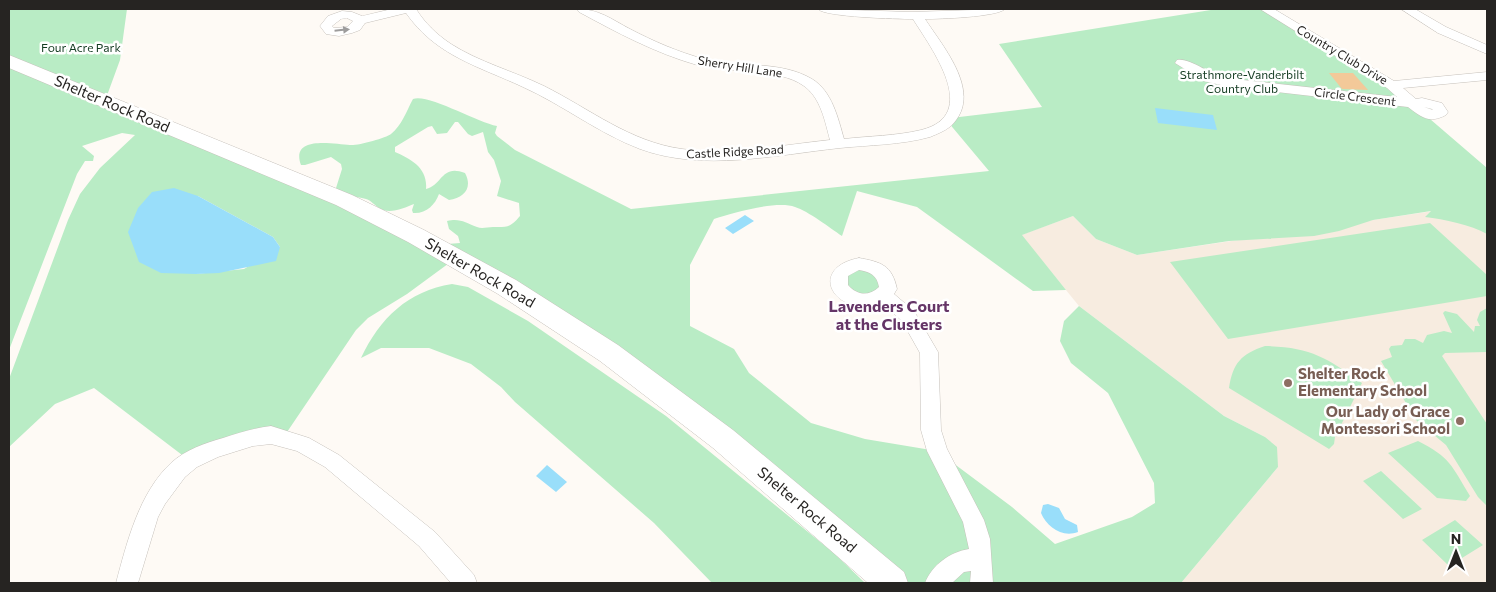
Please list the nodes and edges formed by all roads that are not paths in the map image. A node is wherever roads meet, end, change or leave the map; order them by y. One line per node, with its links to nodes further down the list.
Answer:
1 (409, 9): 8 (street); 14 (street, Castle Ridge Road)
2 (582, 9): 14 (street, Sherry Hill Lane)
3 (824, 9): 7 (street)
4 (999, 9): 7 (street)
5 (1266, 9): 13 (street, Country Club Drive)
6 (1407, 9): 9 (street)
7 (918, 17): 14 (street, Castle Ridge Road)
8 (360, 20)
9 (1487, 50)
10 (9, 61): 19 (main road, Shelter Rock Road)
11 (1182, 63): 13 (street, Circle Crescent)
12 (1487, 76): 13 (street)
13 (1392, 85)
14 (838, 144)
15 (884, 295): 16 (street)
16 (981, 558): 20 (street); 21 (street)
17 (127, 583): 18 (street)
18 (466, 583)
19 (892, 583)
20 (936, 583)
21 (981, 583)

